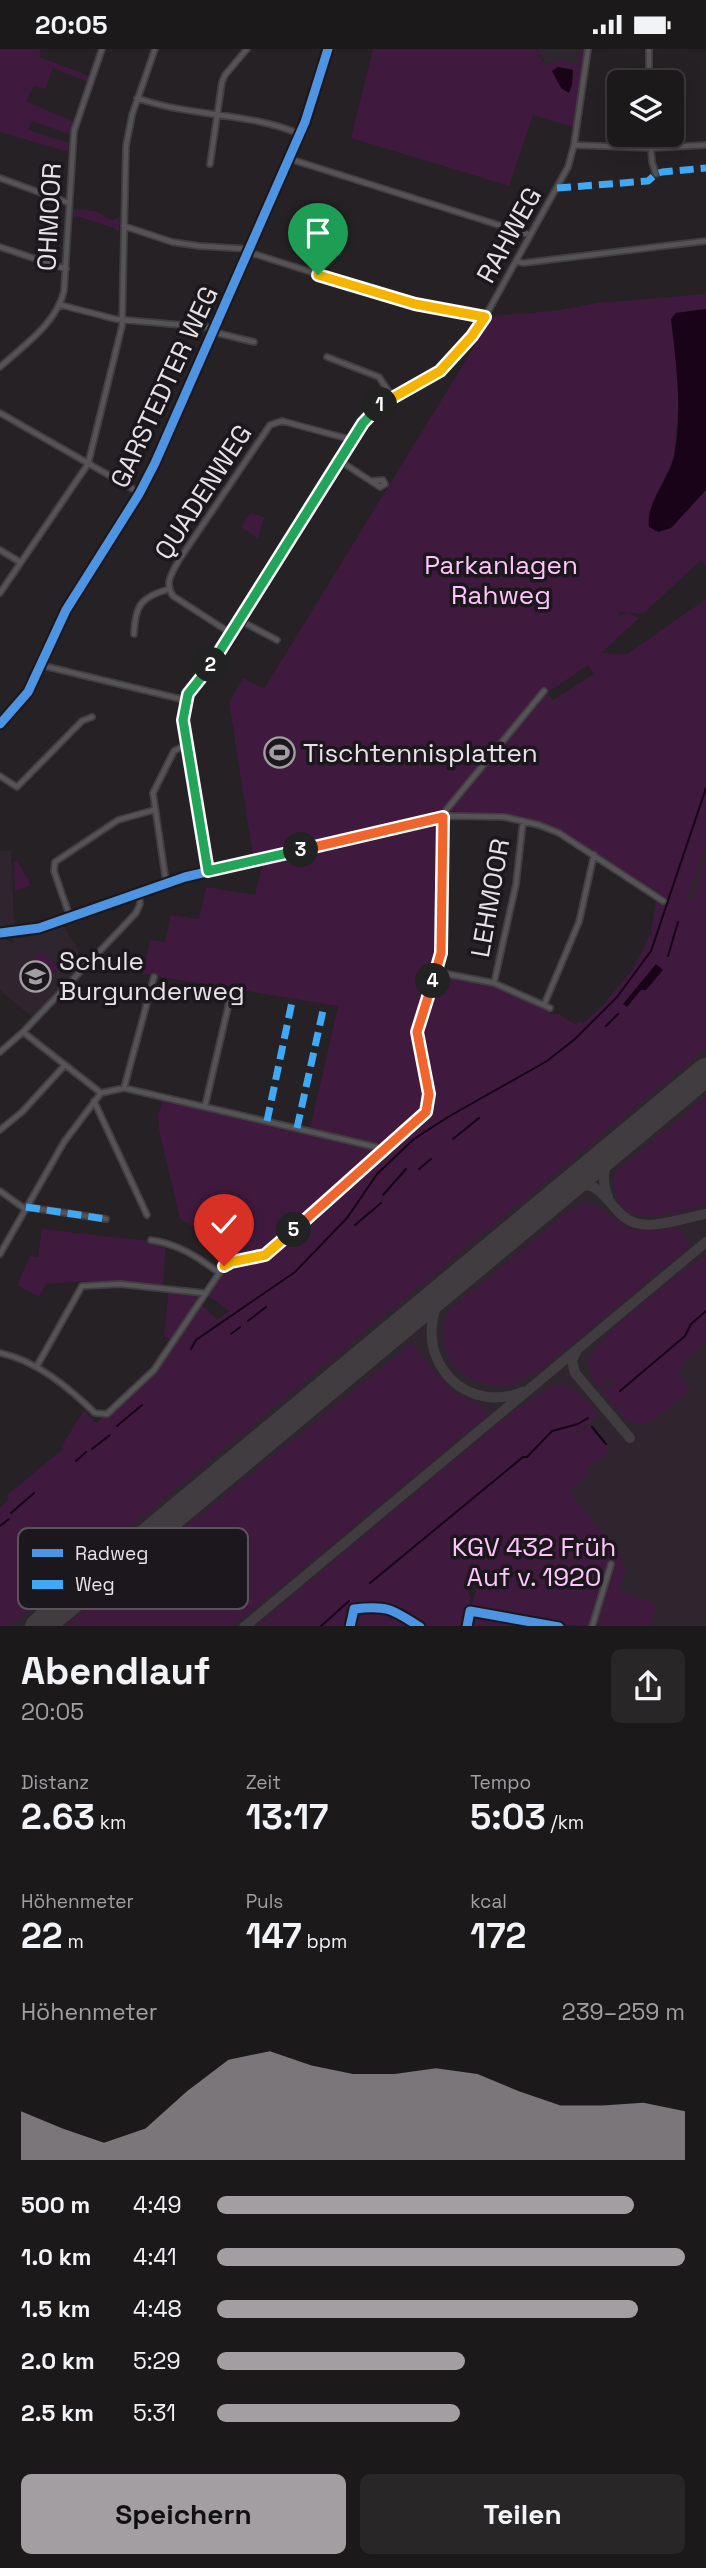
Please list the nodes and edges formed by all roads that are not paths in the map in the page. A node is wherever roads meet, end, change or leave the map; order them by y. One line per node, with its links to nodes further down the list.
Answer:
1 (102, 49): 18 (street, OHMOOR)
2 (155, 49): 8 (street)
3 (247, 49): 9 (street)
4 (328, 49): 10 (main road, GARSTEDTER WEG)
5 (588, 49): 11 (street, RAHWEG)
6 (649, 49): 7 (street)
7 (649, 70)
8 (137, 98): 9 (street); 19 (street)
9 (219, 114): 10 (street); 15 (street)
10 (300, 135): 14 (main road, GARSTEDTER WEG)
11 (574, 145): 13 (street); 20 (street, RAHWEG)
12 (706, 145): 13 (street)
13 (650, 148): 16 (street)
14 (290, 159): 20 (street); 23 (main road, GARSTEDTER WEG)
15 (210, 164)
16 (656, 174)
17 (0, 178): 18 (street)
18 (69, 203): 25 (street, OHMOOR)
19 (124, 226): 23 (street); 28 (street)
20 (530, 235): 24 (street, RAHWEG)
21 (706, 241): 24 (street)
22 (0, 247): 25 (street)
23 (248, 251): 27 (street); 29 (main road, GARSTEDTER WEG)
24 (516, 261): 27 (street, RAHWEG)
25 (66, 269): 26 (street, OHMOOR)
26 (61, 305): 28 (street); 32 (street, OHMOOR)
27 (485, 317): 33 (street, RAHWEG)
28 (122, 320): 29 (street); 37 (street)
29 (214, 330): 30 (street, GARSTEDTER WEG); 39 (main road, GARSTEDTER WEG)
30 (254, 342)
31 (327, 357): 33 (street)
32 (0, 367)
33 (393, 398): 35 (street, RAHWEG)
34 (0, 414): 37 (street)
35 (353, 440): 36 (street, RAHWEG); 42 (street, QUADENWEG)
36 (340, 461): 38 (street); 44 (street, RAHWEG)
37 (88, 464): 39 (street); 41 (street)
38 (371, 481)
39 (140, 493): 48 (main road, GARSTEDTER WEG)
40 (0, 550): 41 (street)
41 (20, 562): 43 (street)
42 (169, 589): 45 (street); 46 (street, QUADENWEG)
43 (0, 593)
44 (241, 621): 46 (street, RAHWEG); 47 (street)
45 (134, 634)
46 (232, 634): 50 (street, RAHWEG)
47 (276, 640)
48 (40, 665): 50 (street); 52 (main road, GARSTEDTER WEG)
49 (544, 691): 56 (street)
50 (185, 700): 53 (street)
51 (92, 717): 54 (street)
52 (0, 724)
53 (187, 744): 55 (street); 59 (street)
54 (0, 776)
55 (154, 810): 60 (street); 63 (street)
56 (443, 817): 57 (street); 59 (street); 65 (street)
57 (523, 821): 58 (street); 67 (street, LEHMOOR)
58 (594, 855): 62 (street); 69 (street)
59 (208, 871): 60 (street)
60 (166, 883): 61 (street)
61 (139, 892): 63 (street); 71 (street)
62 (663, 901)
63 (70, 917): 64 (street)
64 (0, 933)
65 (437, 972): 67 (street); 79 (street)
66 (154, 977): 74 (street)
67 (494, 983): 69 (street)
68 (232, 990): 77 (street)
69 (544, 1005): 70 (street)
70 (550, 1008)
71 (23, 1032): 72 (street); 73 (street)
72 (0, 1052)
73 (65, 1065): 75 (street); 78 (street)
74 (124, 1089): 75 (street); 77 (street)
75 (101, 1093): 76 (street)
76 (94, 1101): 81 (street); 82 (street)
77 (205, 1107): 79 (street)
78 (0, 1130)
79 (382, 1151): 86 (street)
80 (0, 1191): 81 (street)
81 (25, 1208): 83 (street); 85 (street)
82 (147, 1215)
83 (106, 1219)
84 (151, 1240): 86 (street)
85 (0, 1254)
86 (218, 1272): 87 (street)
87 (204, 1293): 89 (street); 89 (street)
88 (0, 1353): 89 (street)
89 (37, 1366)
90 (611, 1564): 95 (street)
91 (470, 1611): 94 (street)
92 (350, 1626): 93 (street)
93 (420, 1626)
94 (467, 1626)
95 (592, 1626)

